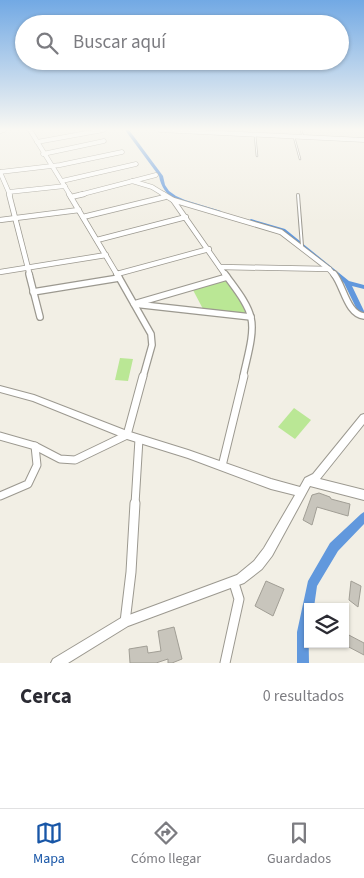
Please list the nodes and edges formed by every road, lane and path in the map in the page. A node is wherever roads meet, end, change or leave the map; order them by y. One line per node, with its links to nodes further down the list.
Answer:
1 (48, 161): 4 (street)
2 (77, 161): 4 (street)
3 (136, 164): 8 (street)
4 (51, 166): 5 (street); 8 (street)
5 (0, 172): 9 (street)
6 (156, 176): 7 (street)
7 (132, 182): 11 (street); 12 (street)
8 (64, 184): 9 (street); 11 (street)
9 (8, 192): 17 (street)
10 (298, 195): 20 (lane)
11 (71, 197): 14 (street)
12 (165, 197): 13 (street); 15 (street)
13 (173, 200): 16 (street); 20 (street)
14 (79, 210): 15 (street); 17 (street)
15 (83, 217): 19 (street)
16 (186, 217): 19 (street); 21 (street)
17 (15, 219): 18 (street); 23 (street)
18 (0, 220)
19 (97, 240): 22 (street)
20 (302, 248): 25 (street)
21 (209, 249): 24 (street); 27 (street)
22 (106, 255): 23 (street); 27 (street)
23 (27, 267): 26 (street); 29 (street)
24 (220, 267): 25 (street); 28 (street)
25 (329, 269): 31 (street)
26 (0, 272)
27 (118, 276): 29 (street); 30 (street)
28 (227, 277): 30 (street); 33 (street)
29 (34, 292): 32 (street)
30 (134, 304): 33 (street); 36 (street)
31 (364, 316)
32 (40, 317)
33 (251, 317): 40 (street)
34 (0, 389): 36 (street)
35 (364, 418): 41 (street)
36 (127, 435): 38 (street); 39 (street)
37 (0, 436): 39 (street)
38 (139, 439): 40 (street); 46 (street)
39 (35, 446): 44 (street)
40 (222, 466): 42 (street)
41 (308, 481): 42 (street); 43 (street)
42 (302, 492): 45 (street)
43 (364, 495)
44 (0, 496)
45 (234, 582): 46 (street); 48 (street)
46 (125, 622): 47 (street)
47 (57, 663)
48 (224, 663)

